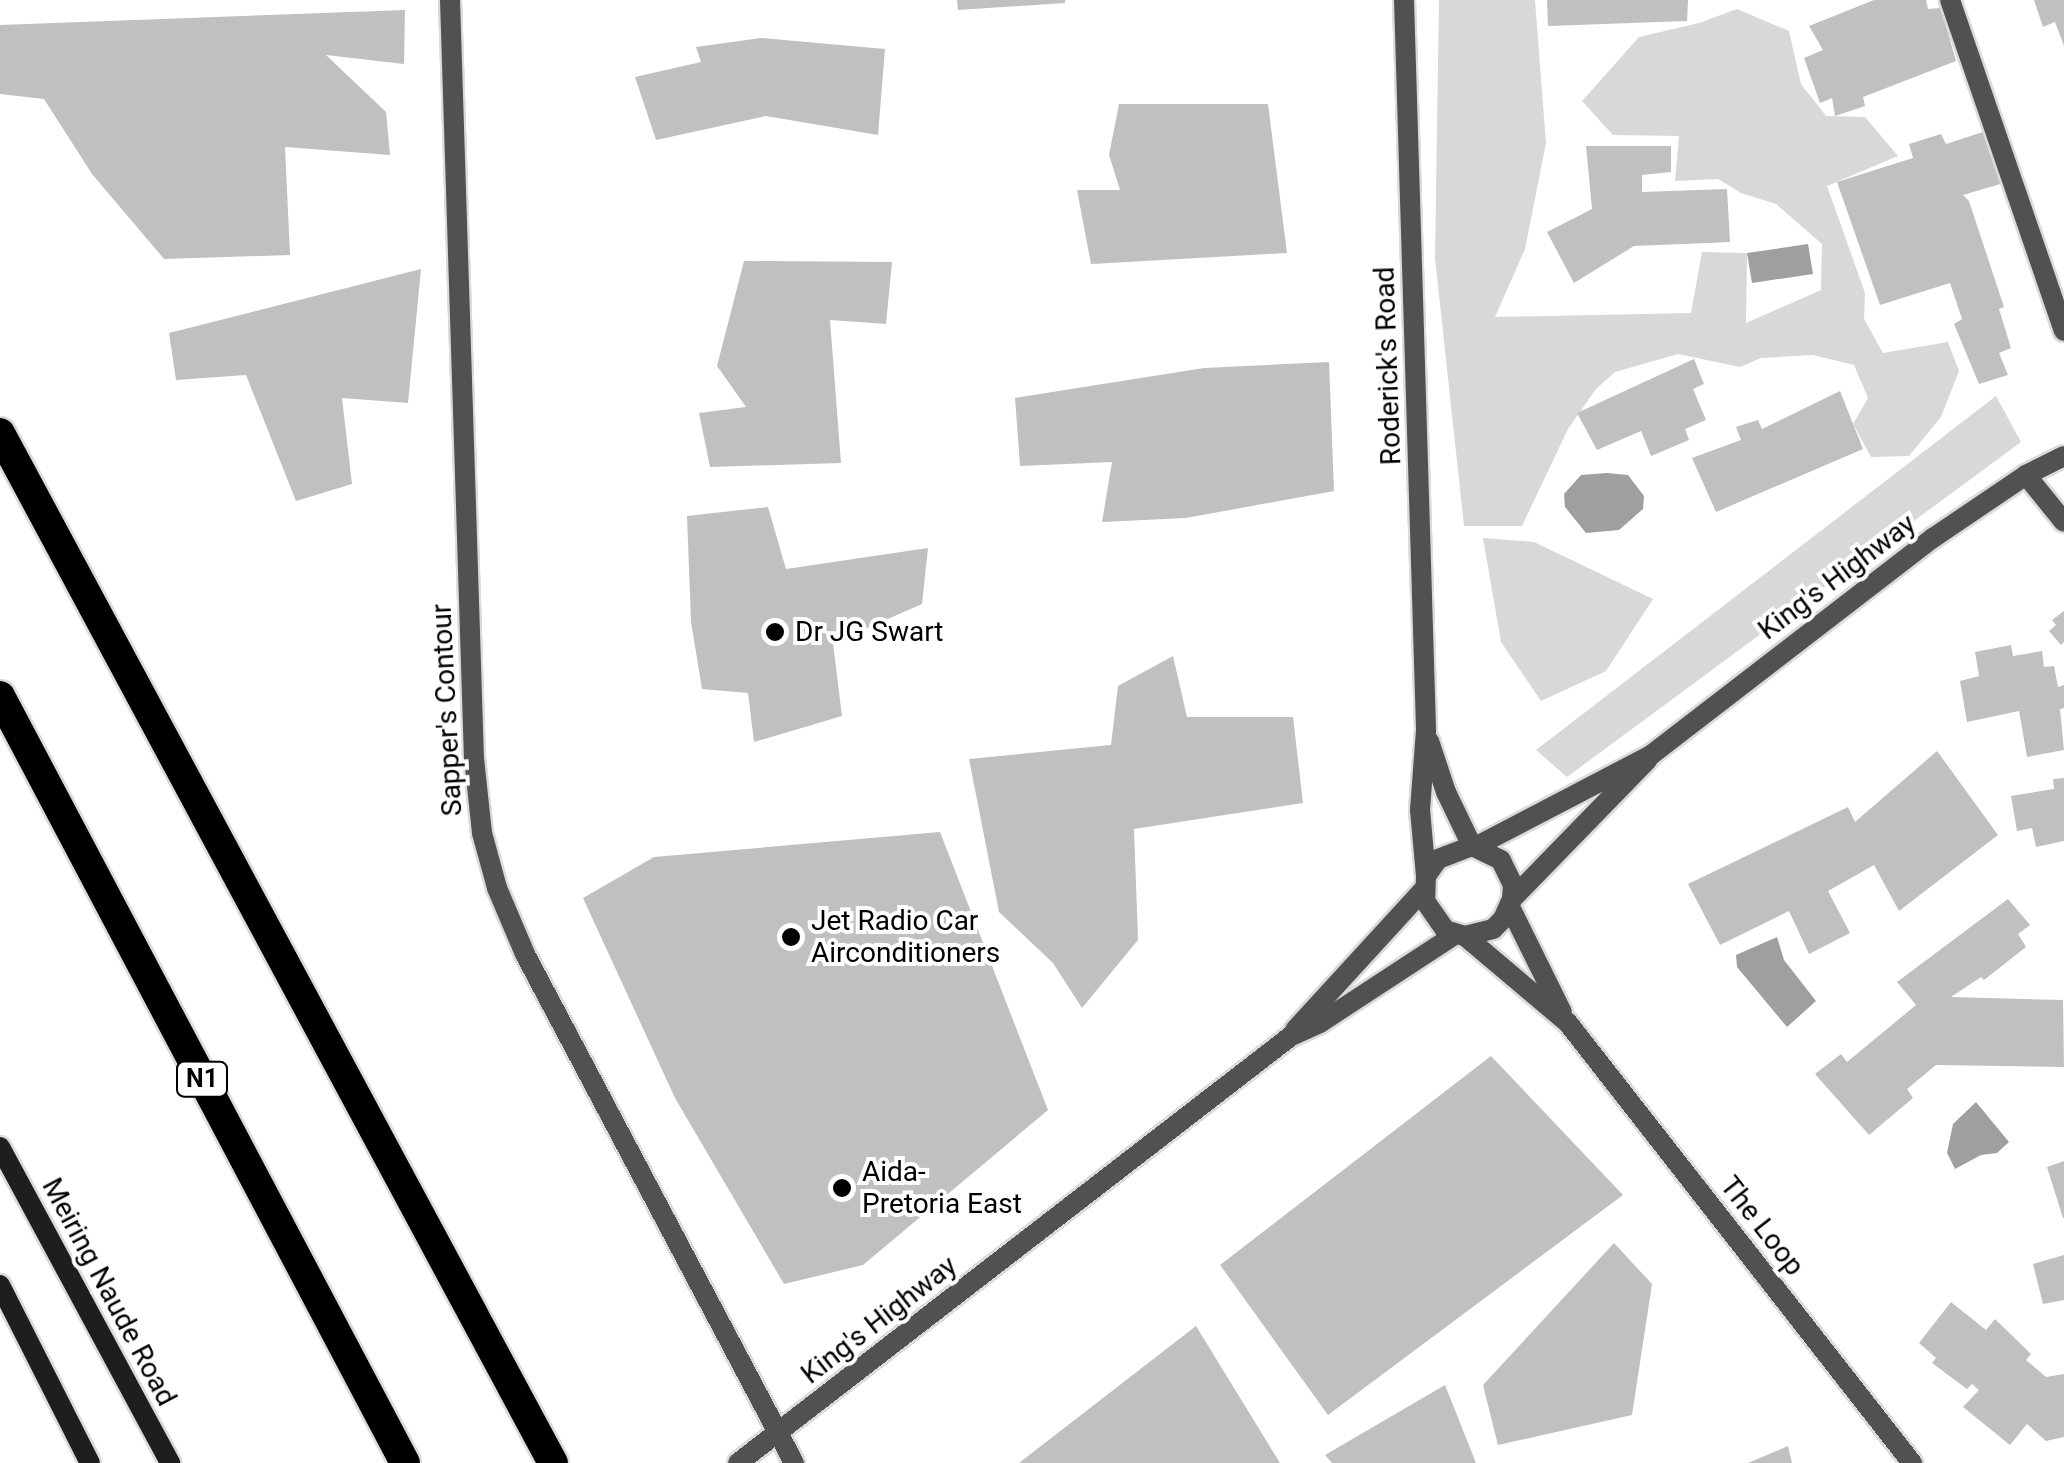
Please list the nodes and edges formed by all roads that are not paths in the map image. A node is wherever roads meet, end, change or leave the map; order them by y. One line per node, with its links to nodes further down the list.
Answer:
1 (450, 0): 20 (street, Sapper's Contour)
2 (1404, 0): 10 (street, Roderick's Road)
3 (1950, 0): 4 (street)
4 (2064, 331)
5 (0, 433): 24 (highway)
6 (2064, 456): 7 (street, King's Highway)
7 (2026, 475): 8 (street); 11 (street, King's Highway)
8 (2064, 522)
9 (0, 696): 23 (highway, N1)
10 (1426, 730): 12 (street, Roderick's Road); 13 (street, Roderick's Road)
11 (1652, 755): 12 (street, King's Highway); 14 (street, King's Highway)
12 (1474, 847): 13 (street); 14 (street)
13 (1425, 882): 15 (street); 17 (street, King's Highway)
14 (1511, 903): 15 (street); 16 (street, The Loop)
15 (1461, 935): 16 (street, The Loop); 17 (street, King's Highway)
16 (1568, 1023): 27 (street, The Loop)
17 (1291, 1036): 20 (street, King's Highway)
18 (0, 1147): 22 (street, Meiring Naude Road)
19 (0, 1286): 21 (street)
20 (778, 1433): 25 (street, King's Highway); 26 (street, Sapper's Contour)
21 (90, 1463)
22 (170, 1463)
23 (405, 1463)
24 (553, 1463)
25 (738, 1463)
26 (794, 1463)
27 (1912, 1463)

